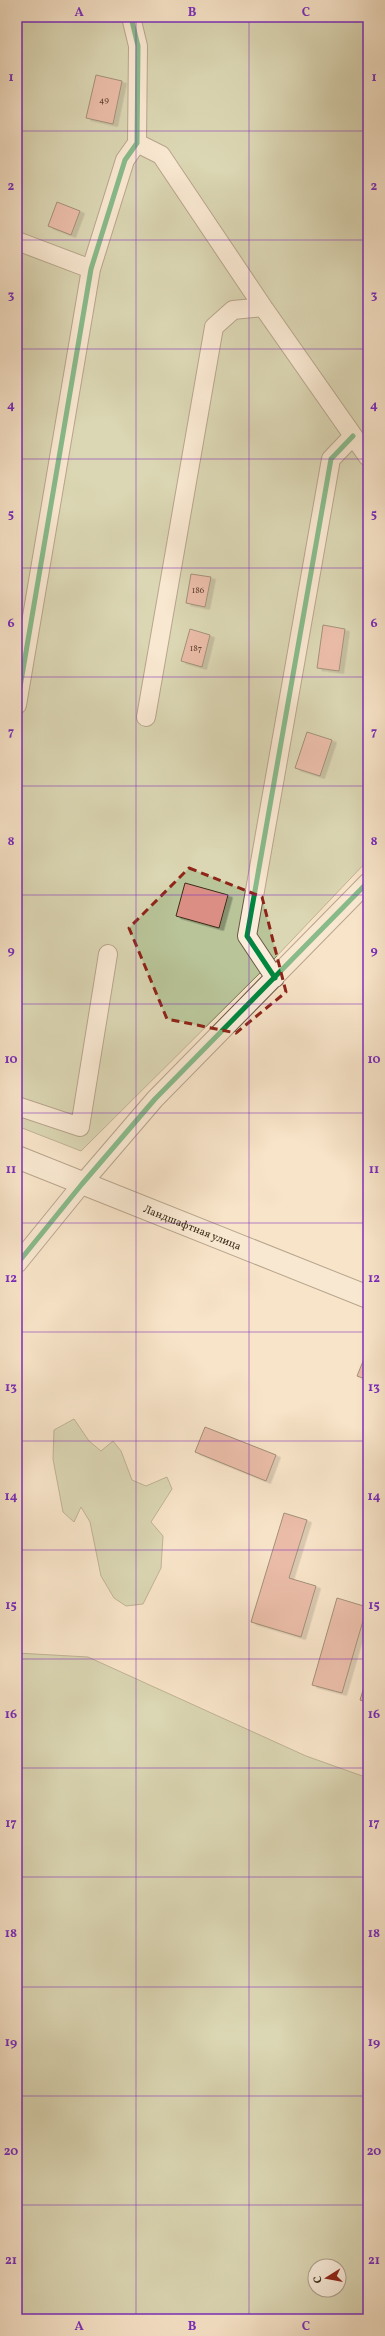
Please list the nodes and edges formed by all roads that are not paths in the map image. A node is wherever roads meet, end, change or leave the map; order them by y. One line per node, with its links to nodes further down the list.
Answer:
1 (131, 17): 2 (street)
2 (137, 143): 4 (street); 5 (street)
3 (17, 241): 4 (street)
4 (91, 268): 8 (street)
5 (263, 307): 6 (street); 9 (street)
6 (353, 436): 7 (street); 12 (street)
7 (368, 457)
8 (17, 705)
9 (146, 717)
10 (368, 882): 12 (street)
11 (108, 954): 13 (street)
12 (275, 978): 15 (street)
13 (17, 1106)
14 (17, 1157): 15 (street, Ландшафтная улица)
15 (82, 1184): 16 (street); 17 (street, Ландшафтная улица)
16 (17, 1264)
17 (368, 1297)

